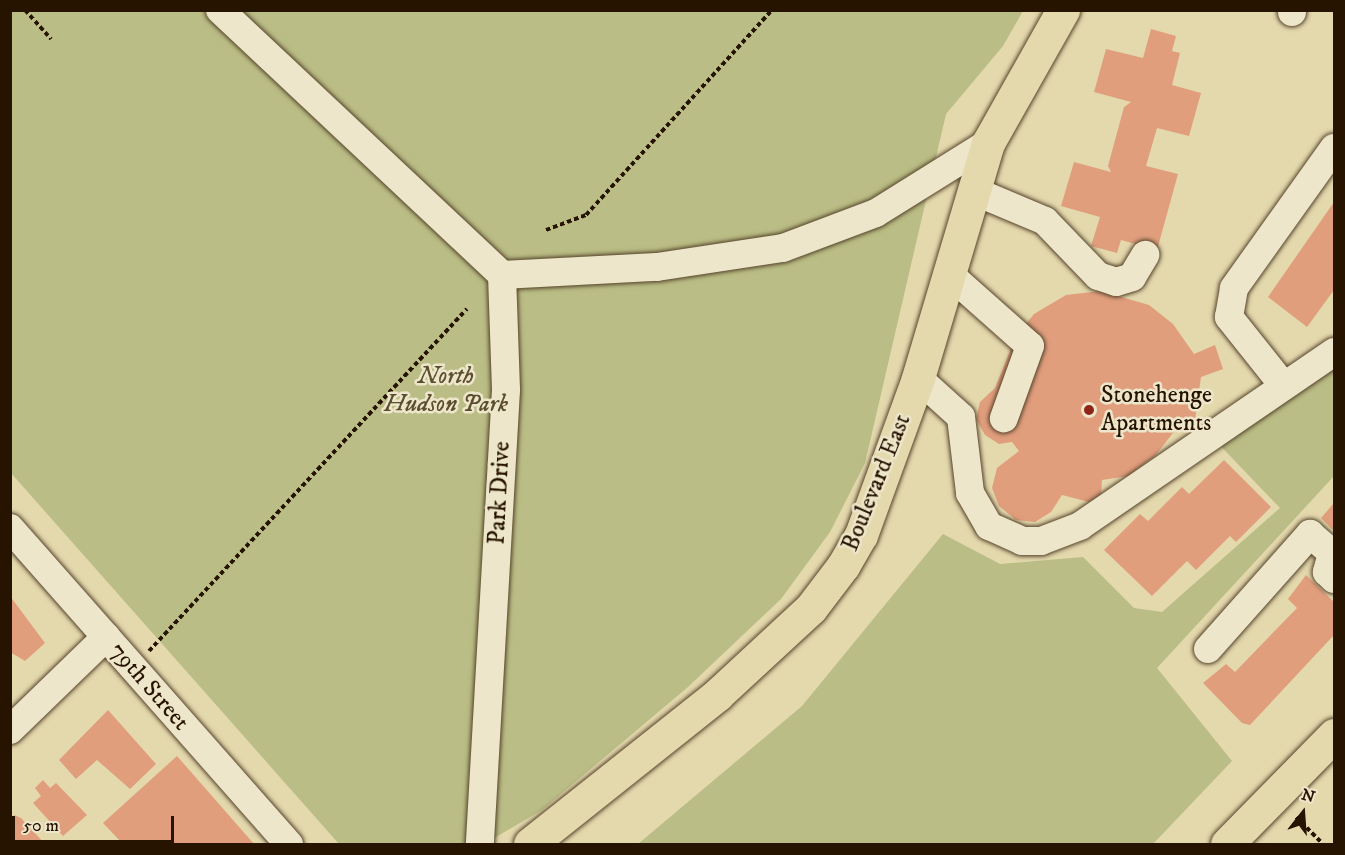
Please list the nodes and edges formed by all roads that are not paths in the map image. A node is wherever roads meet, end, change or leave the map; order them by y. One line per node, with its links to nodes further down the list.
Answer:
1 (220, 10): 8 (street)
2 (1063, 10): 3 (main road, Boulevard East)
3 (988, 143): 5 (main road, Boulevard East); 8 (street)
4 (1335, 148): 11 (street)
5 (974, 191): 6 (street); 7 (main road, Boulevard East)
6 (1145, 255)
7 (949, 274): 10 (main road, Boulevard East); 12 (street)
8 (502, 275): 20 (street, Park Drive)
9 (1335, 352): 11 (street)
10 (918, 378): 11 (street); 21 (main road, Boulevard East)
11 (1283, 385)
12 (1004, 418)
13 (10, 528): 15 (street, 79th Street)
14 (1335, 579): 16 (street)
15 (106, 637): 17 (street); 19 (street, 79th Street)
16 (1208, 649)
17 (10, 730)
18 (1335, 735): 22 (main road)
19 (289, 844)
20 (480, 844)
21 (530, 844)
22 (1227, 844)

